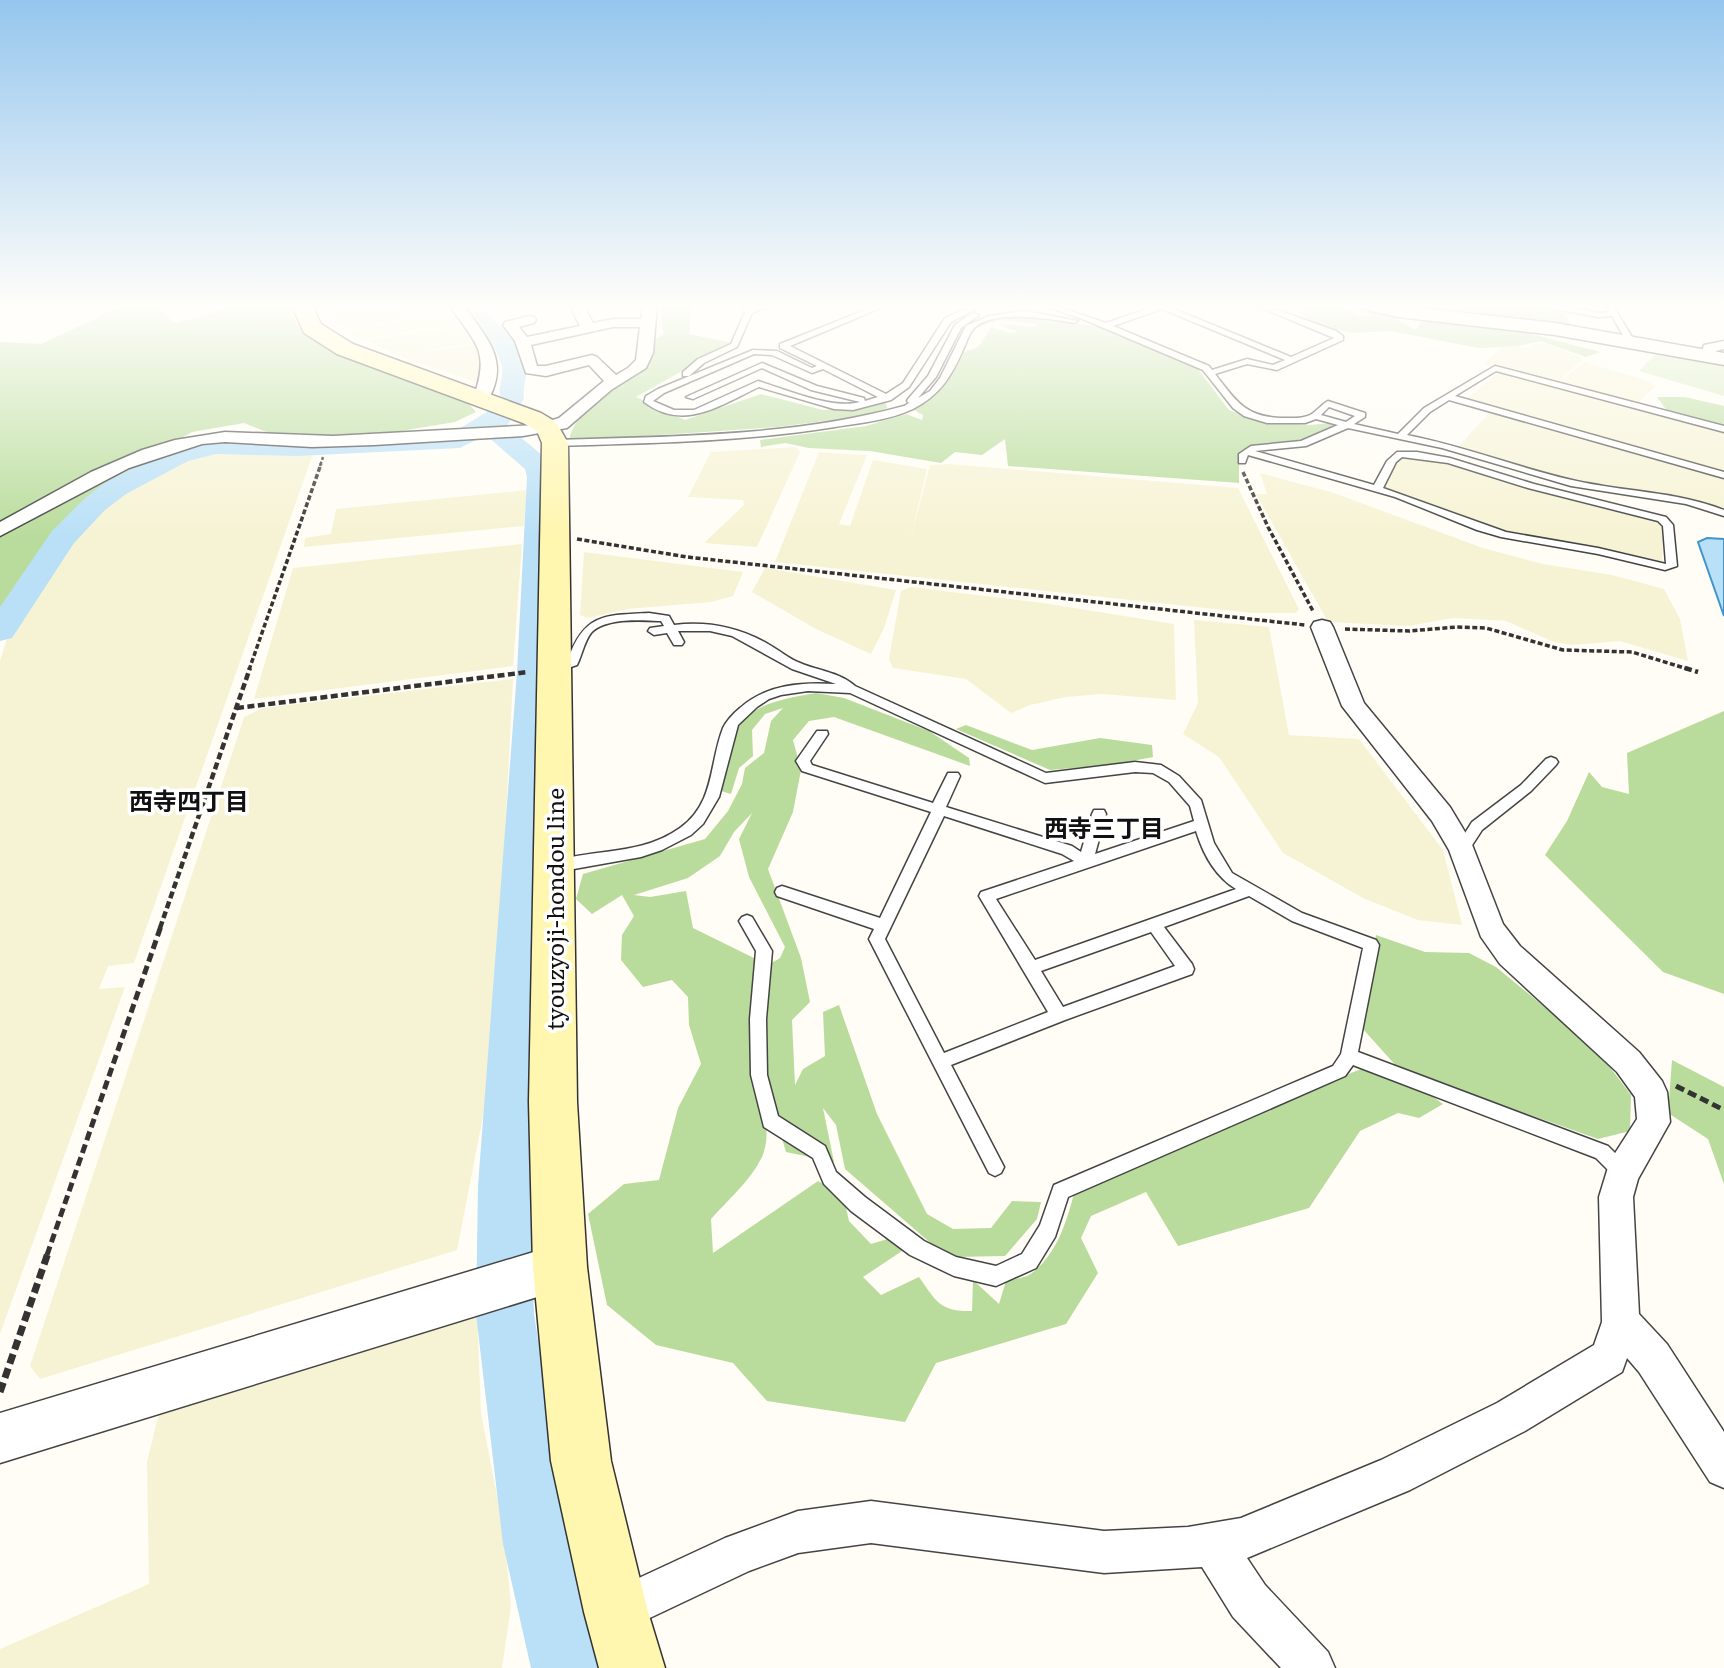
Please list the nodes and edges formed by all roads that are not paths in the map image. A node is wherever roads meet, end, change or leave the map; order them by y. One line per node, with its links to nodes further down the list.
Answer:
1 (426, 382): 20 (main road)
2 (492, 382): 20 (street)
3 (612, 382): 25 (street)
4 (681, 382): 14 (lane)
5 (724, 382): 15 (lane)
6 (803, 382): 18 (lane)
7 (855, 382): 16 (lane)
8 (908, 382): 16 (lane)
9 (928, 382): 19 (lane)
10 (939, 382): 19 (lane)
11 (1217, 382): 21 (lane)
12 (1473, 382): 17 (lane)
13 (1547, 382): 23 (lane)
14 (678, 383): 18 (lane)
15 (690, 397)
16 (886, 397): 18 (lane); 19 (lane)
17 (1448, 397): 26 (lane); 27 (lane)
18 (874, 401)
19 (905, 407): 25 (lane)
20 (500, 412): 24 (street); 25 (main road)
21 (1315, 416): 22 (lane); 22 (lane)
22 (1347, 425): 26 (lane); 28 (lane)
23 (1724, 429)
24 (475, 434): 30 (street)
25 (551, 435): 35 (main road, tyouzyoji-hondou line)
26 (1400, 437): 29 (lane)
27 (1724, 475)
28 (1377, 489): 28 (lane)
29 (1724, 513)
30 (0, 530)
31 (1322, 627): 43 (street)
32 (672, 628): 33 (lane); 34 (lane); 35 (lane); 36 (lane)
33 (654, 631)
34 (678, 642)
35 (538, 671): 45 (main road, tyouzyoji-hondou line)
36 (852, 689): 42 (lane); 45 (lane)
37 (822, 734): 40 (lane)
38 (1551, 761): 43 (lane)
39 (953, 776): 40 (lane)
40 (938, 809): 44 (lane); 50 (lane)
41 (1099, 814): 44 (lane)
42 (1202, 824): 44 (lane); 46 (lane)
43 (1462, 849): 56 (street)
44 (1087, 862): 51 (lane)
45 (554, 867): 57 (main road, tyouzyoji-hondou line)
46 (1250, 890): 49 (lane); 53 (lane)
47 (782, 892): 50 (lane)
48 (747, 921): 53 (lane)
49 (1154, 924): 51 (lane); 52 (lane)
50 (884, 926): 54 (lane)
51 (1031, 968): 52 (lane)
52 (1059, 1015): 54 (lane)
53 (1349, 1056): 56 (lane)
54 (940, 1062): 55 (lane)
55 (995, 1167)
56 (1622, 1173): 58 (street)
57 (521, 1278): 59 (street); 62 (main road, tyouzyoji-hondou line)
58 (1621, 1322): 60 (street); 61 (street)
59 (0, 1438)
60 (1724, 1468)
61 (1212, 1544): 62 (street); 64 (street)
62 (616, 1612): 63 (main road, tyouzyoji-hondou line)
63 (632, 1668)
64 (1312, 1668)

